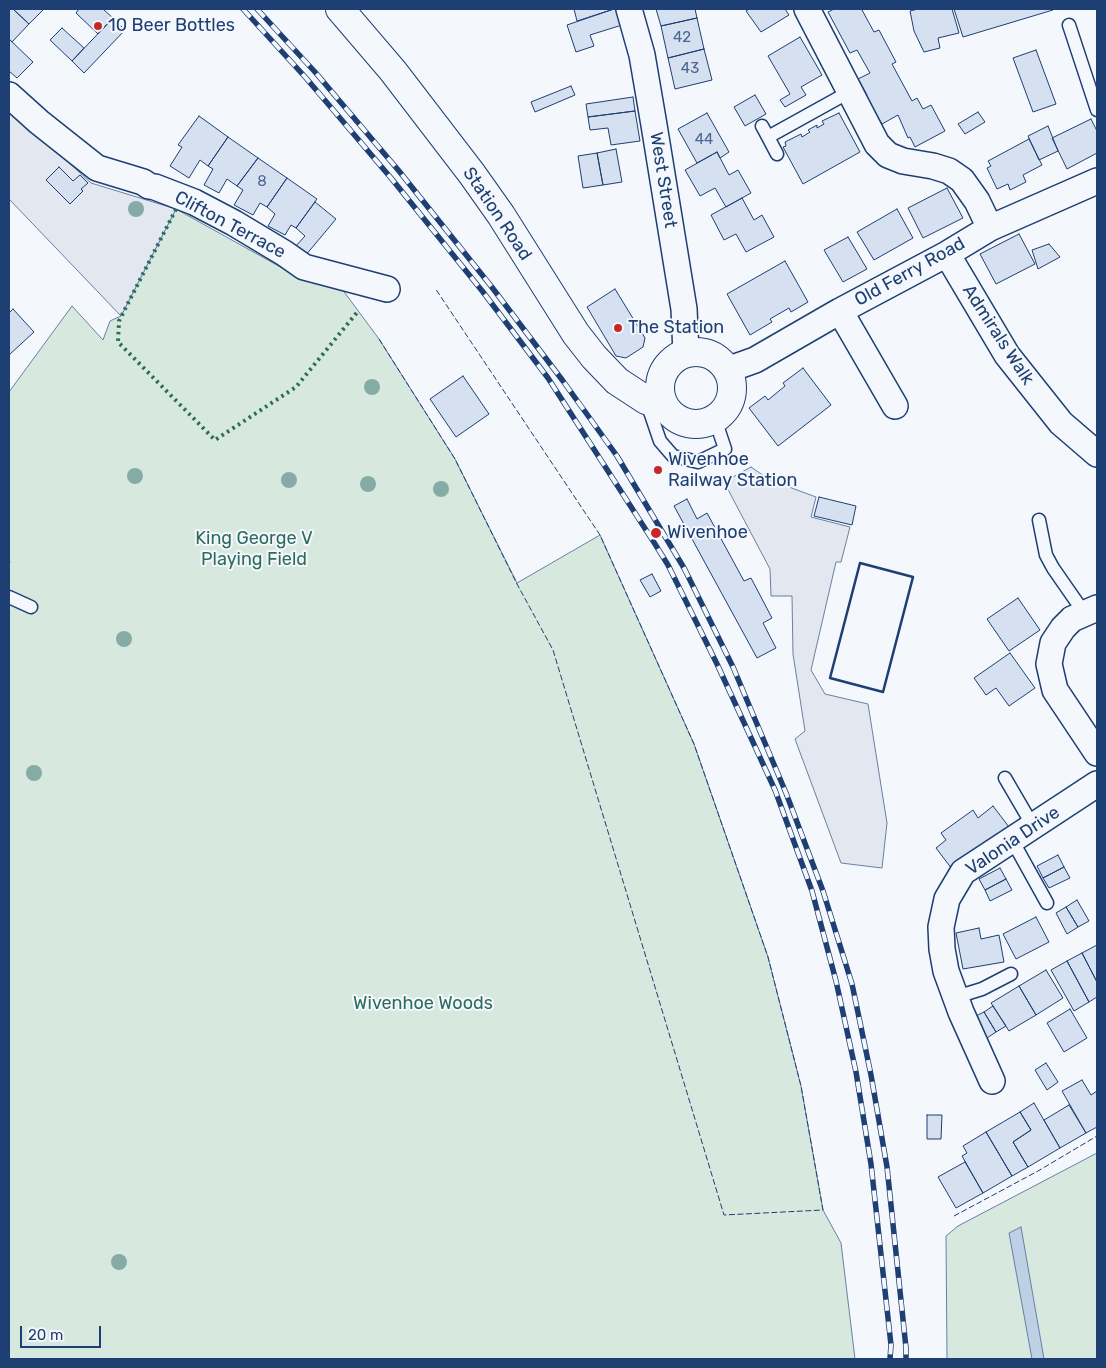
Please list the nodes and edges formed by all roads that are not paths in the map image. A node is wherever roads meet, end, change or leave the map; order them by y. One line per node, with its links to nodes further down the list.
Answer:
1 (340, 9): 16 (main road, Station Road)
2 (629, 9): 14 (street, West Street)
3 (807, 9): 5 (street)
4 (1069, 25): 7 (lane)
5 (851, 91): 8 (lane); 10 (street)
6 (9, 95): 12 (street, Clifton Terrace)
7 (1097, 110)
8 (777, 154)
9 (1097, 181): 10 (street, Old Ferry Road)
10 (990, 228): 11 (street, Old Ferry Road)
11 (946, 254): 13 (street, Old Ferry Road); 19 (street, Admirals Walk)
12 (387, 289)
13 (840, 311): 15 (street, Old Ferry Road); 17 (street)
14 (686, 354): 15 (main road); 16 (main road)
15 (727, 370): 18 (main road)
16 (654, 402): 18 (main road); 18 (lane)
17 (895, 406)
18 (715, 420)
19 (1097, 454)
20 (1039, 520): 23 (lane)
21 (9, 597): 22 (lane)
22 (31, 607)
23 (1091, 611): 24 (street)
24 (1097, 753)
25 (1005, 778): 27 (lane)
26 (1097, 784): 27 (street, Valonia Drive)
27 (1033, 826): 28 (street, Valonia Drive)
28 (1012, 840): 29 (lane); 31 (street, Valonia Drive)
29 (1047, 903)
30 (1011, 974): 31 (lane)
31 (956, 997): 32 (street, Valonia Drive)
32 (992, 1080)

